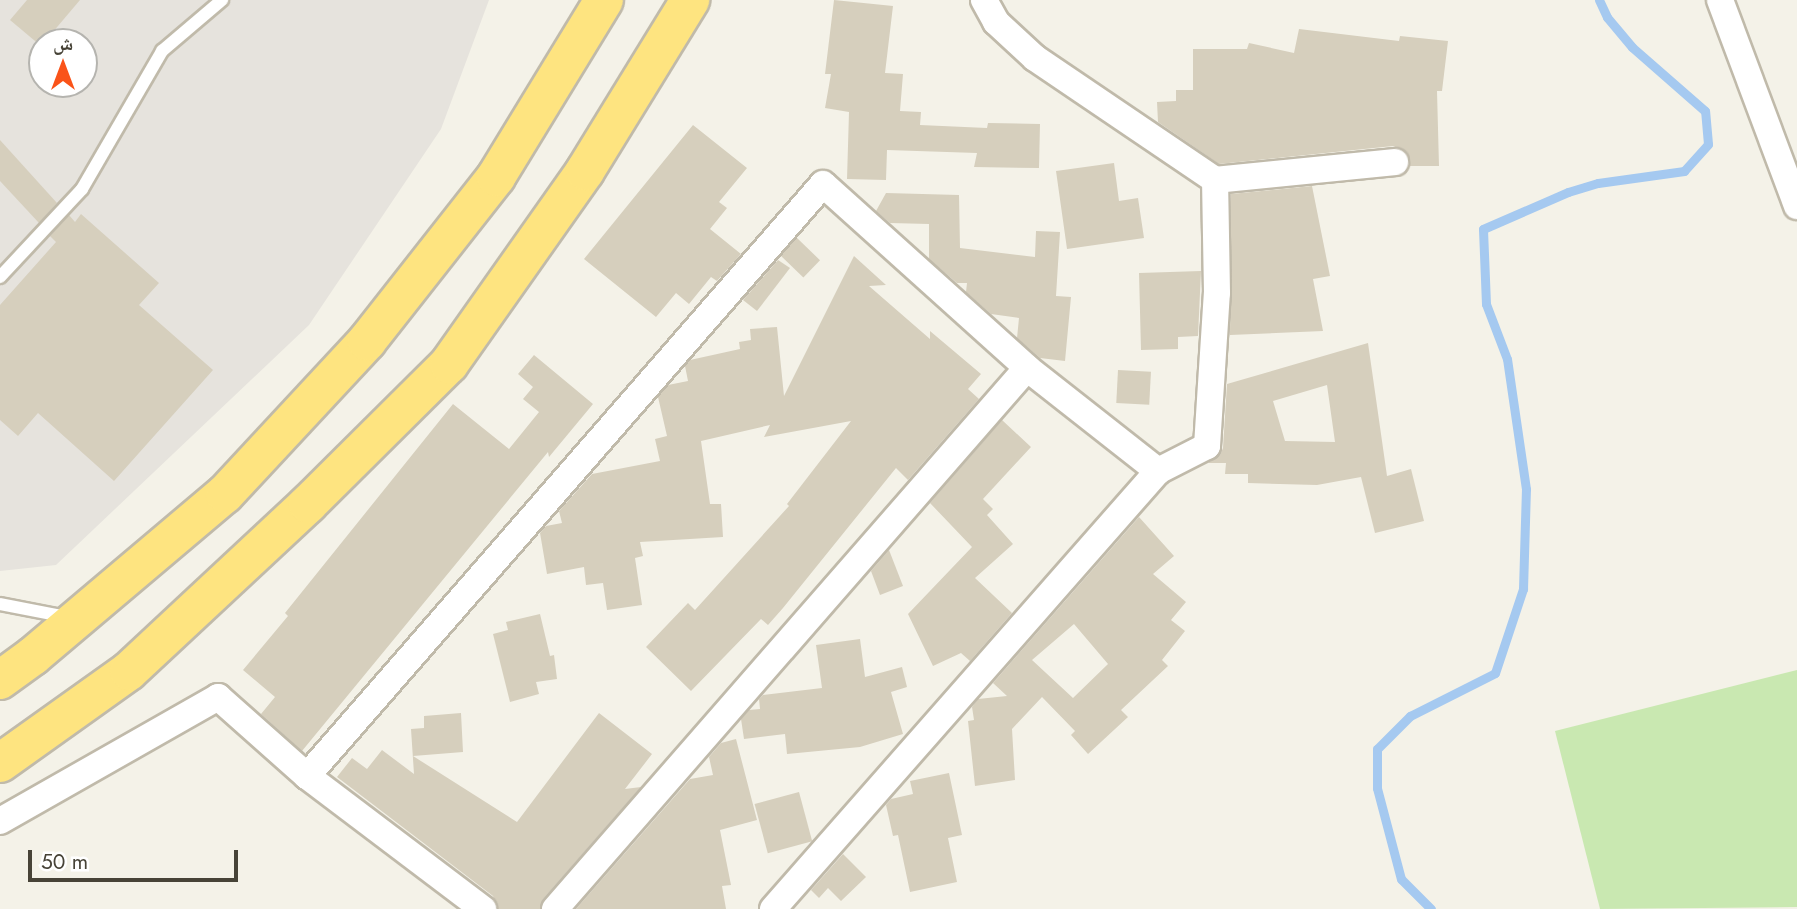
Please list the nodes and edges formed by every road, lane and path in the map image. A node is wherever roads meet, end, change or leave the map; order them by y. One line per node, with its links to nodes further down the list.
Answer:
1 (222, 0): 9 (lane)
2 (604, 0): 13 (highway)
3 (984, 0): 7 (street)
4 (1720, 0): 8 (street)
5 (695, 4): 15 (highway)
6 (1395, 162): 7 (street)
7 (1215, 180): 11 (street)
8 (1797, 206)
9 (0, 277)
10 (1027, 368): 11 (street); 16 (street); 19 (street)
11 (1158, 471): 20 (street)
12 (0, 604): 13 (lane)
13 (78, 619): 14 (highway)
14 (0, 680)
15 (0, 763)
16 (307, 776): 17 (street); 18 (street)
17 (0, 821)
18 (483, 909)
19 (555, 909)
20 (773, 909)

